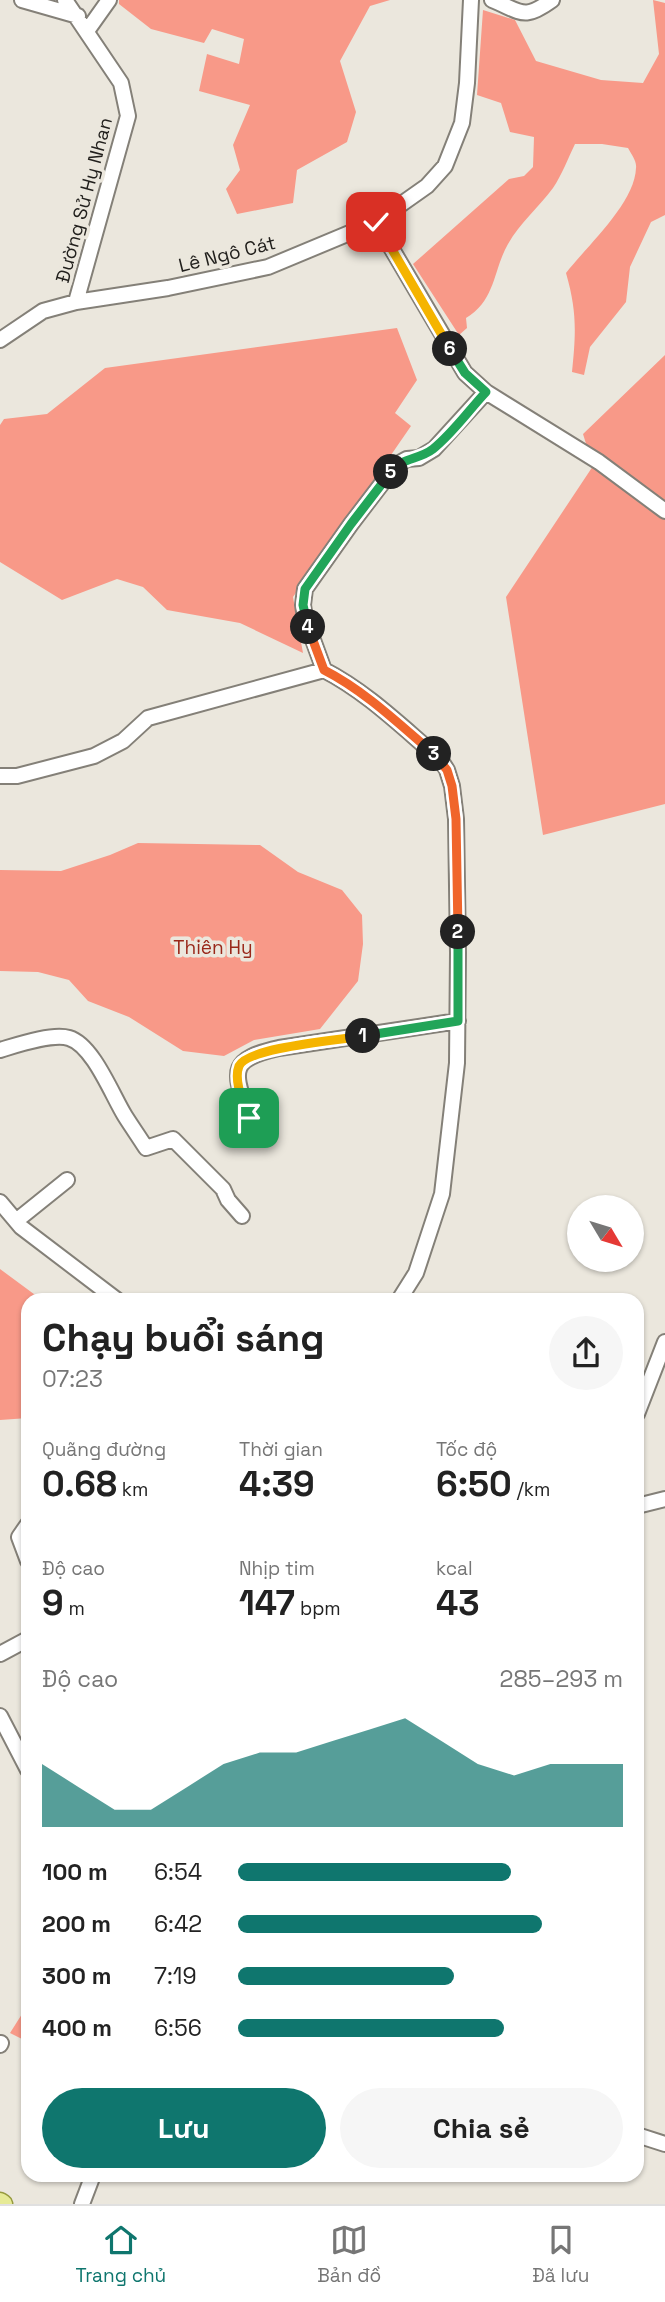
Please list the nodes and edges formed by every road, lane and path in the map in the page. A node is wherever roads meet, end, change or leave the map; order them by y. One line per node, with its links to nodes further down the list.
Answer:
1 (22, 0): 7 (street)
2 (65, 0): 7 (street, Đường Sử Hy Nhan)
3 (109, 0): 8 (street)
4 (471, 0): 9 (street, Lê Ngô Cát)
5 (492, 0): 6 (street)
6 (552, 0)
7 (78, 16): 8 (street, Đường Sử Hy Nhan)
8 (88, 31): 10 (street, Đường Sử Hy Nhan)
9 (376, 222): 10 (street, Lê Ngô Cát); 12 (street)
10 (76, 302): 11 (street, Lê Ngô Cát)
11 (0, 340)
12 (486, 392): 13 (street); 14 (street)
13 (665, 511)
14 (324, 670): 15 (street); 16 (street)
15 (0, 776)
16 (458, 1021): 18 (street); 24 (street)
17 (0, 1050): 21 (street)
18 (249, 1118)
19 (67, 1180): 22 (street)
20 (0, 1202): 22 (street)
21 (242, 1216)
22 (16, 1221): 23 (street)
23 (108, 1293)
24 (403, 1293)
25 (665, 1342): 26 (street)
26 (644, 1396)
27 (665, 1499): 28 (street)
28 (644, 1504)
29 (21, 1643): 30 (street)
30 (0, 1654)
31 (0, 1716): 32 (street)
32 (21, 1756)
33 (644, 2137): 34 (street)
34 (665, 2144)
35 (90, 2182): 36 (street)
36 (82, 2204)

